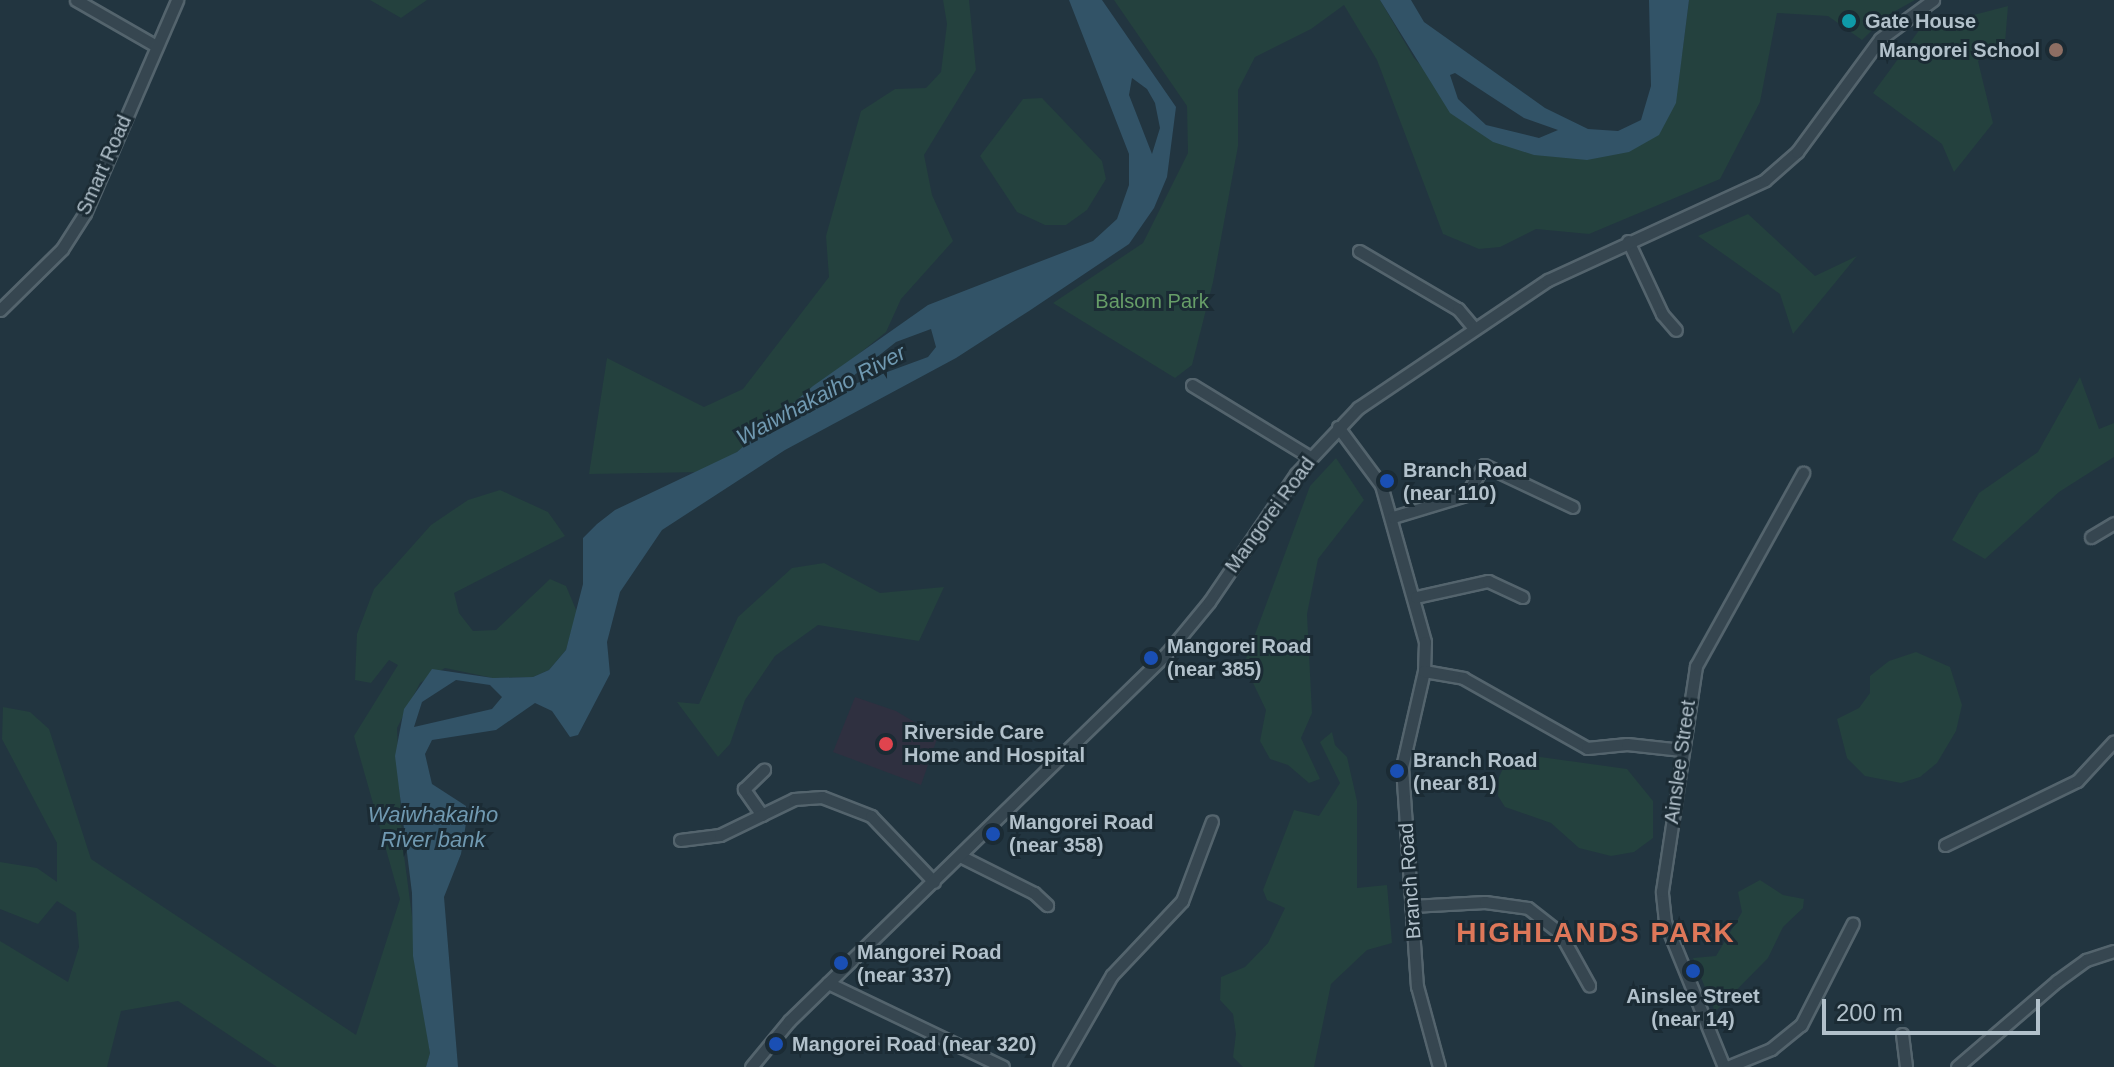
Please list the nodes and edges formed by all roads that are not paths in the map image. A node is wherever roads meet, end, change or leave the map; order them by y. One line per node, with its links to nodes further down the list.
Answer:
1 (76, 0): 4 (street)
2 (177, 0): 4 (street, Smart Road)
3 (1933, 0): 5 (street, Mangorei Road)
4 (156, 46): 7 (street, Smart Road)
5 (1628, 241): 8 (street, Mangorei Road); 9 (street)
6 (1359, 251): 8 (street)
7 (0, 310)
8 (1473, 327): 11 (street, Mangorei Road)
9 (1676, 330)
10 (1192, 385): 12 (street)
11 (1338, 427): 12 (street, Mangorei Road); 15 (street, Branch Road)
12 (1310, 457): 28 (street, Mangorei Road)
13 (1803, 473): 22 (street, Ainslee Street)
14 (1573, 507): 15 (street)
15 (1393, 517): 18 (street, Branch Road)
16 (2114, 523): 17 (street)
17 (2091, 537)
18 (1416, 597): 19 (street); 20 (street, Branch Road)
19 (1522, 597)
20 (1424, 671): 22 (street); 31 (street, Branch Road)
21 (2114, 741): 27 (street)
22 (1682, 750): 41 (street, Ainslee Street)
23 (764, 770): 24 (street)
24 (758, 817): 26 (street); 29 (street)
25 (1212, 821): 39 (street)
26 (680, 840)
27 (1945, 845)
28 (960, 856): 29 (street, Mangorei Road); 30 (street)
29 (934, 882): 34 (street, Mangorei Road)
30 (1047, 905)
31 (1411, 906): 35 (street); 40 (street, Branch Road)
32 (1853, 923): 41 (street)
33 (2114, 951): 43 (street)
34 (828, 983): 37 (street, Mangorei Road); 38 (street)
35 (1589, 985)
36 (1902, 1034): 42 (street)
37 (751, 1067)
38 (1003, 1067)
39 (1059, 1067)
40 (1439, 1067)
41 (1726, 1067)
42 (1906, 1067)
43 (1957, 1067)

